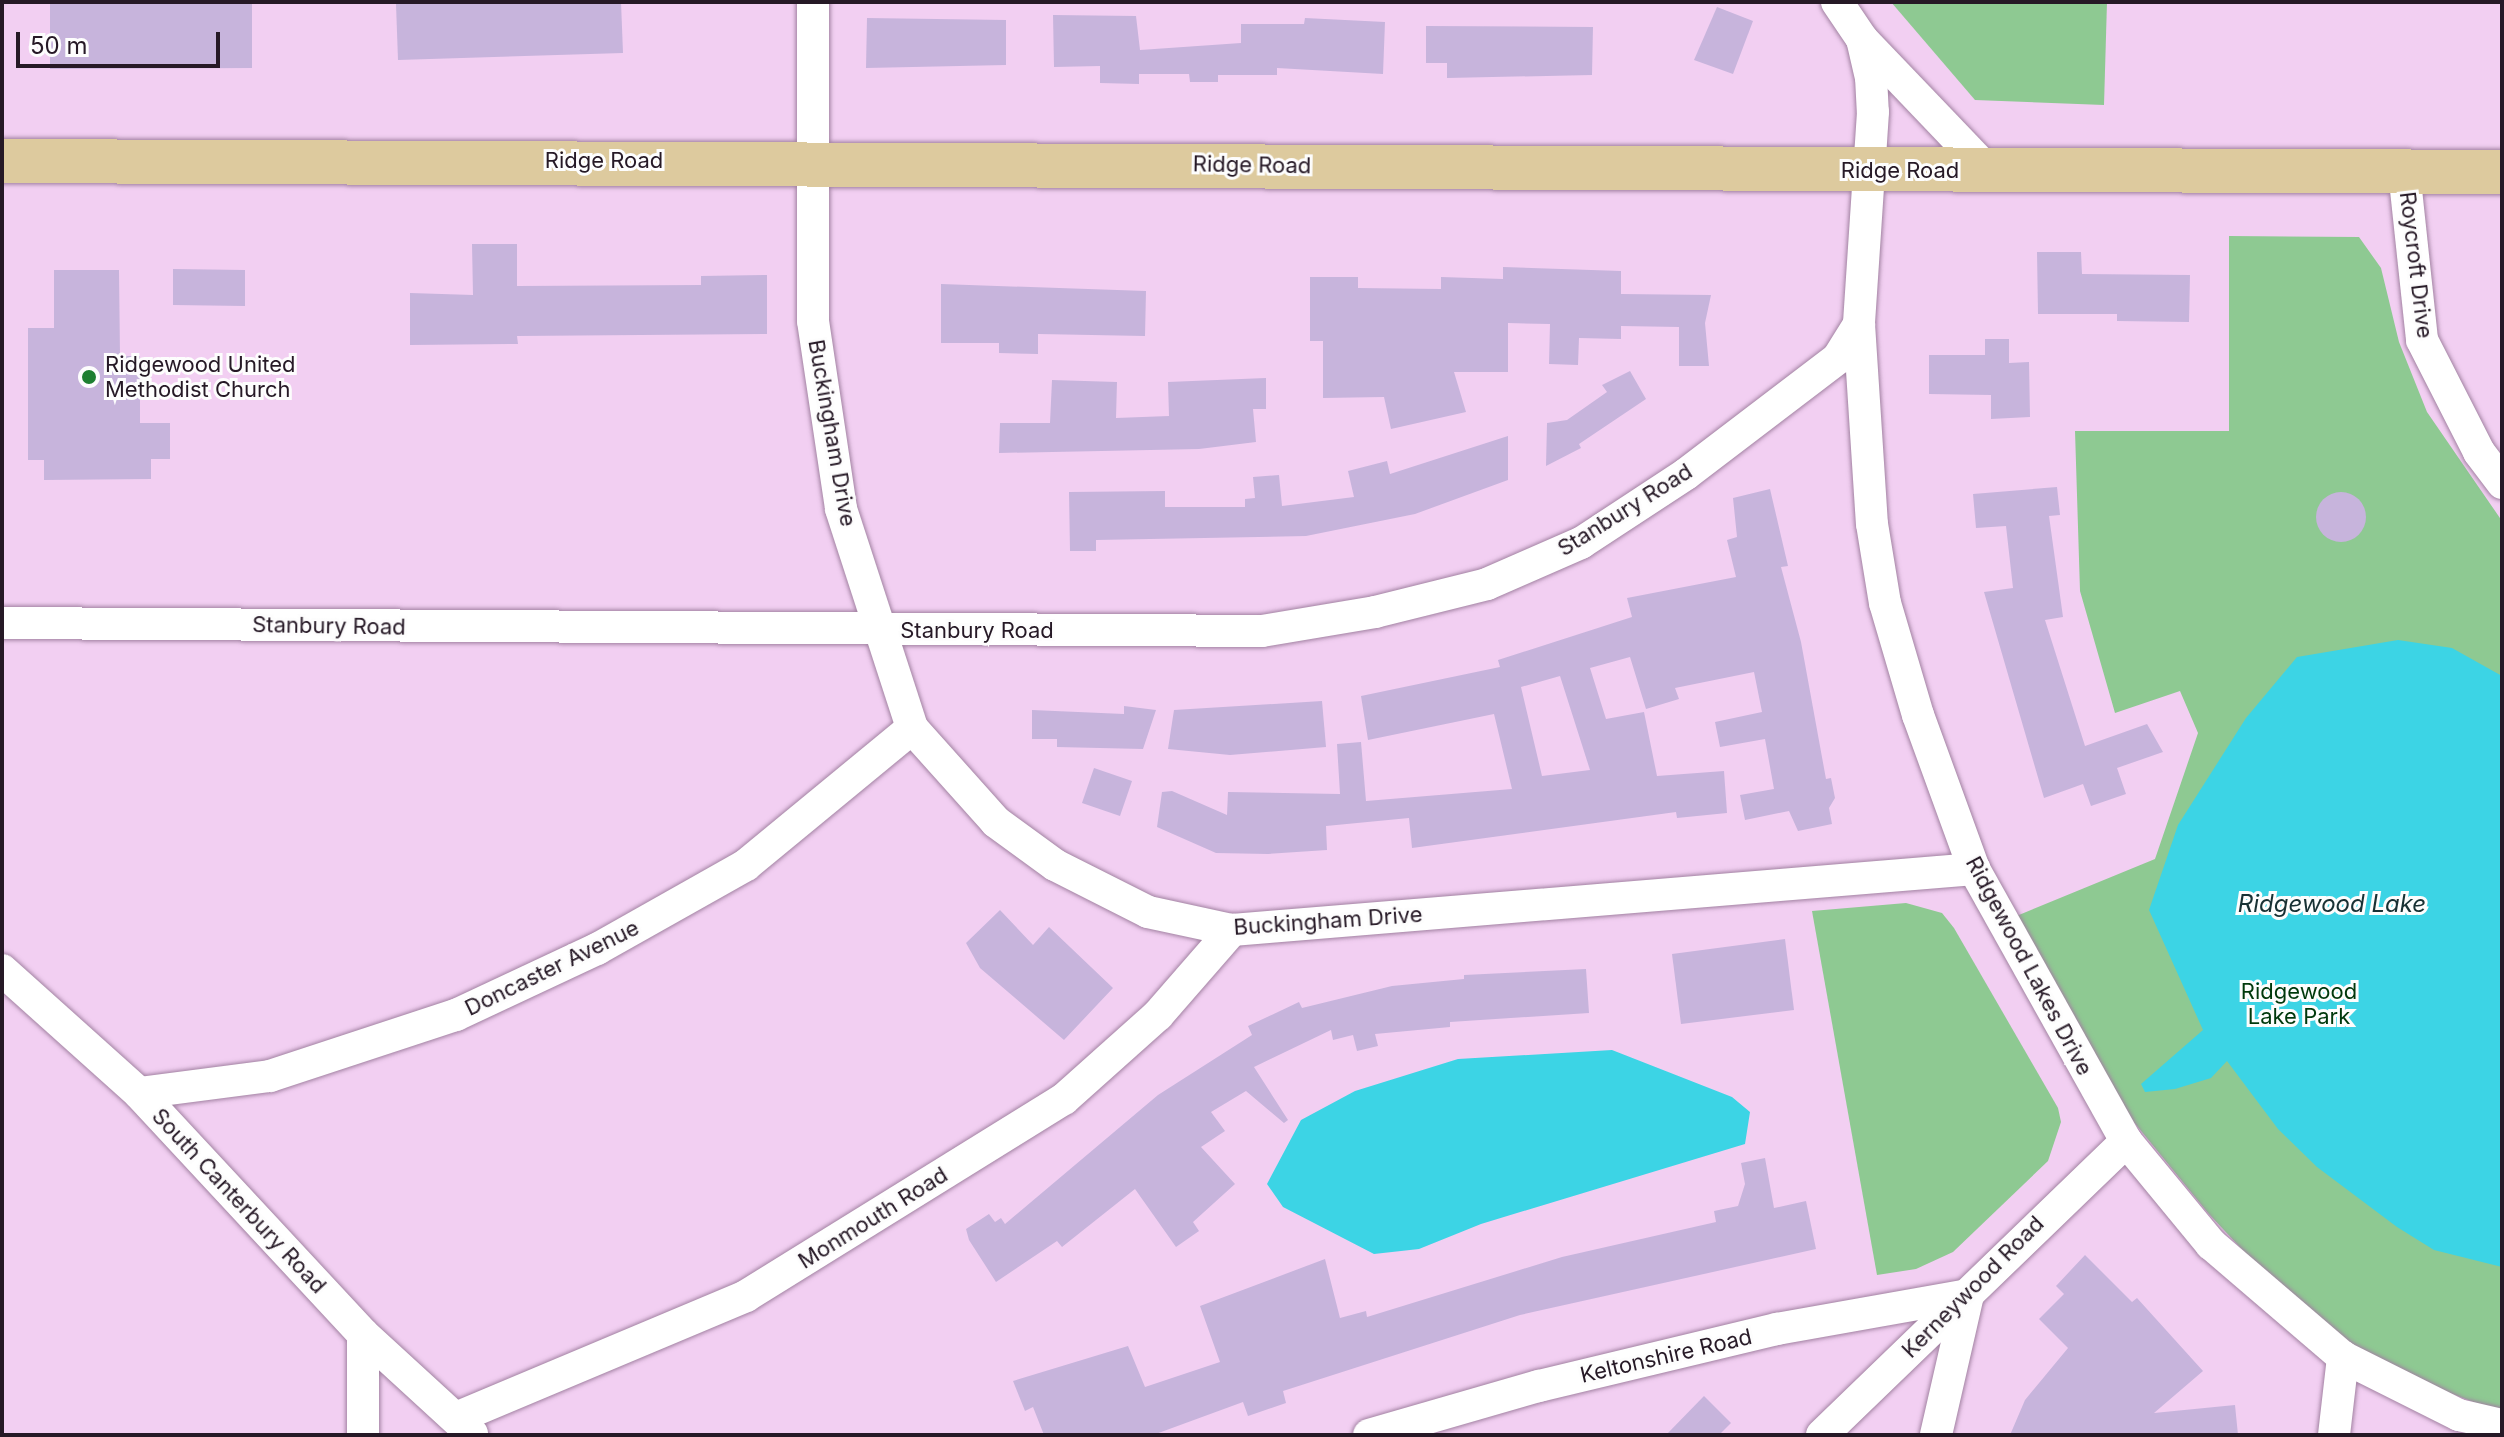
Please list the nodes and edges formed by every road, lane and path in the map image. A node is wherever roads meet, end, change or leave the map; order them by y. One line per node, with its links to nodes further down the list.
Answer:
1 (813, 2): 5 (street, Buckingham Drive)
2 (1837, 2): 3 (street)
3 (1862, 39): 6 (street, Ridgewood Lakes Drive); 7 (street)
4 (2, 161): 5 (main road, Ridge Road)
5 (813, 161): 6 (main road, Ridge Road); 13 (street, Buckingham Drive)
6 (1869, 171): 7 (main road, Ridge Road); 10 (street, Ridgewood Lakes Drive)
7 (1988, 171): 8 (main road, Ridge Road)
8 (2404, 171): 9 (main road, Ridge Road); 11 (street, Roycroft Drive)
9 (2502, 172)
10 (1859, 324): 13 (street, Stanbury Road); 15 (street, Ridgewood Lakes Drive)
11 (2502, 483)
12 (2, 623): 13 (street, Stanbury Road)
13 (881, 631): 14 (street, Buckingham Drive)
14 (912, 728): 16 (street, Buckingham Drive); 18 (street, Doncaster Avenue)
15 (1974, 869): 16 (street, Buckingham Drive); 19 (street, Ridgewood Lakes Drive)
16 (1232, 930): 24 (street, Monmouth Road)
17 (2, 970): 18 (street, South Canterbury Road)
18 (139, 1093): 21 (street, South Canterbury Road)
19 (2126, 1141): 20 (street, Kerneywood Road); 22 (street, Ridgewood Lakes Drive)
20 (1968, 1295): 26 (street, Keltonshire Road); 27 (street, Kerneywood Road); 28 (street)
21 (363, 1334): 24 (street, South Canterbury Road); 25 (street)
22 (2343, 1357): 23 (street, Ridgewood Lakes Drive); 29 (street)
23 (2502, 1425)
24 (465, 1427)
25 (363, 1435)
26 (1369, 1435)
27 (1822, 1435)
28 (1936, 1435)
29 (2334, 1435)

